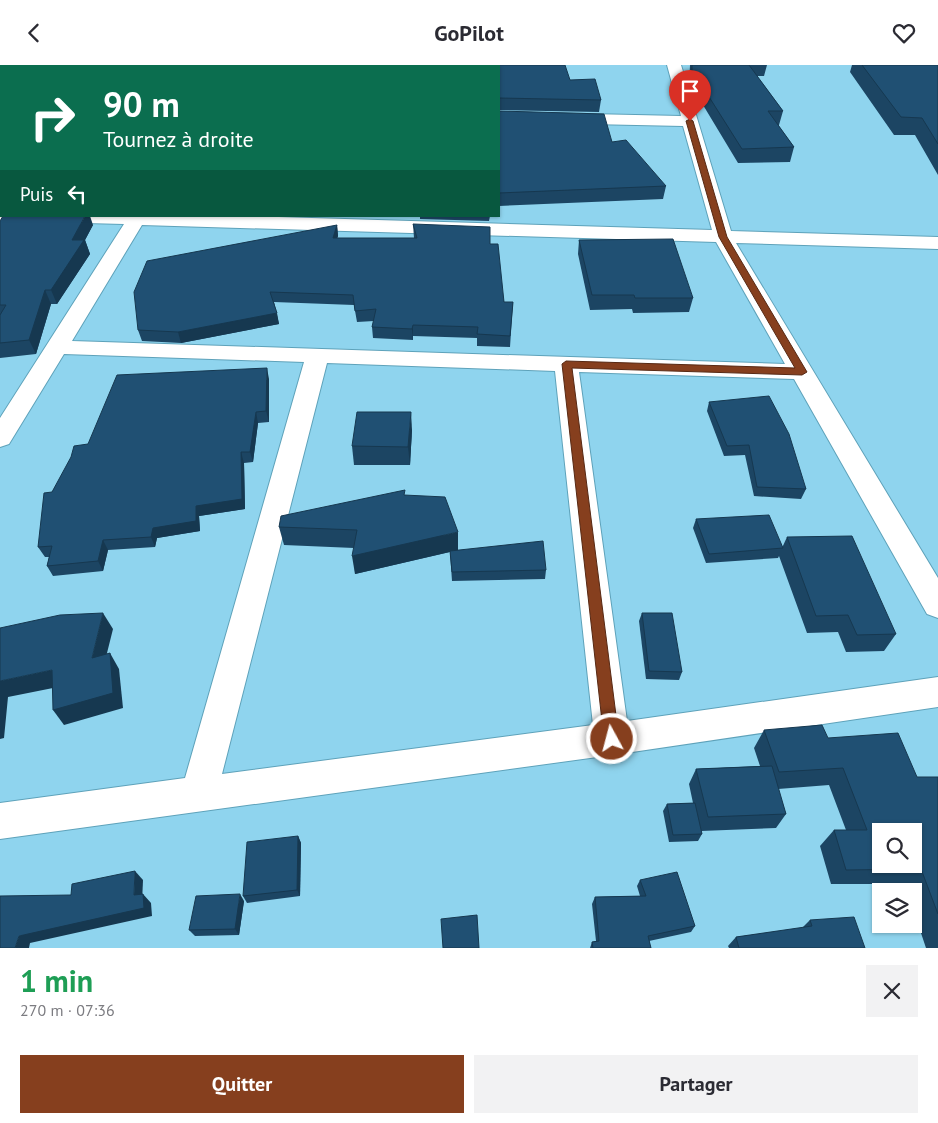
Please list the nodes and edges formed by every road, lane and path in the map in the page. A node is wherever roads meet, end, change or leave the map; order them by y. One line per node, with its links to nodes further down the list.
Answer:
1 (674, 65): 3 (street)
2 (500, 117): 3 (street)
3 (690, 121): 6 (street)
4 (92, 217): 5 (street)
5 (137, 218): 6 (street); 8 (street)
6 (723, 237): 7 (street); 11 (street)
7 (938, 243)
8 (56, 347): 9 (street); 12 (street)
9 (318, 356): 10 (street); 16 (street)
10 (566, 364): 11 (street); 15 (street)
11 (802, 372): 13 (street)
12 (0, 438)
13 (938, 605)
14 (938, 693): 15 (street)
15 (612, 739): 16 (street)
16 (198, 795): 17 (street)
17 (0, 821)

